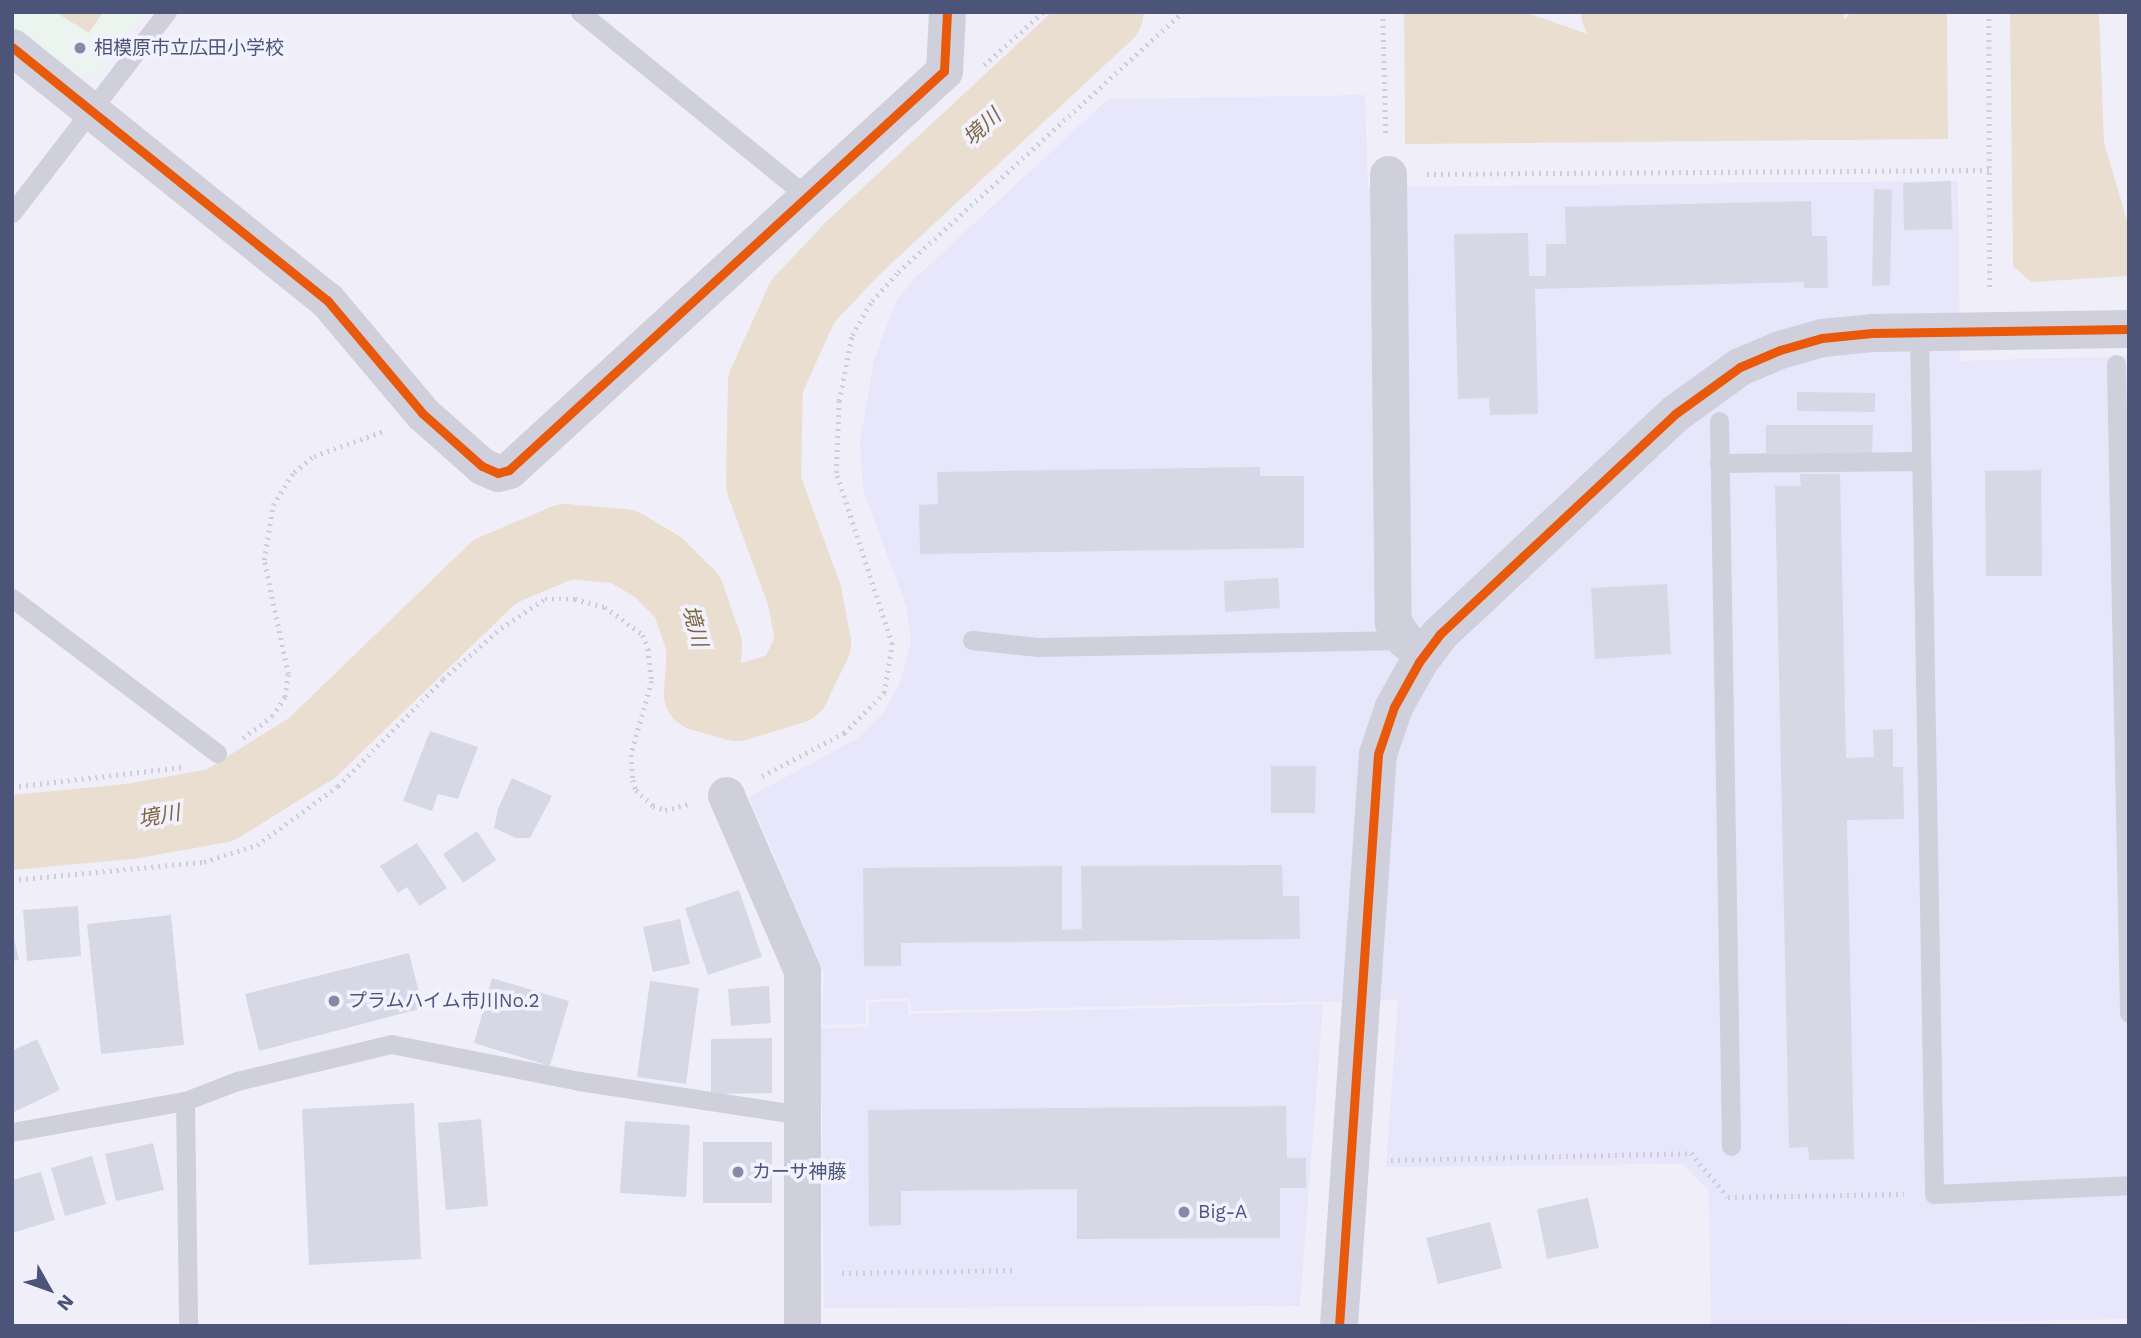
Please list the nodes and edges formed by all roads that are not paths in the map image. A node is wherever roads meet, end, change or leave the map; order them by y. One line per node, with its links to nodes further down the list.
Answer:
1 (167, 12): 5 (lane)
2 (580, 12): 7 (lane)
3 (947, 12): 7 (street)
4 (12, 47): 5 (street)
5 (93, 109): 7 (street); 8 (lane)
6 (1388, 174): 17 (street)
7 (809, 198)
8 (12, 213)
9 (1919, 332): 10 (street); 13 (lane); 17 (street)
10 (2122, 347): 12 (lane)
11 (1719, 421): 14 (lane)
12 (2123, 450): 20 (lane)
13 (1921, 461): 14 (lane); 25 (lane)
14 (1719, 463): 24 (lane)
15 (12, 598): 18 (lane)
16 (972, 640): 17 (lane)
17 (1415, 647): 28 (street)
18 (217, 753)
19 (726, 795): 22 (street)
20 (2129, 1013)
21 (185, 1101): 22 (lane); 23 (lane); 26 (lane)
22 (802, 1115): 27 (street)
23 (12, 1132)
24 (1731, 1146)
25 (2129, 1185)
26 (188, 1326)
27 (802, 1326)
28 (1339, 1326)

